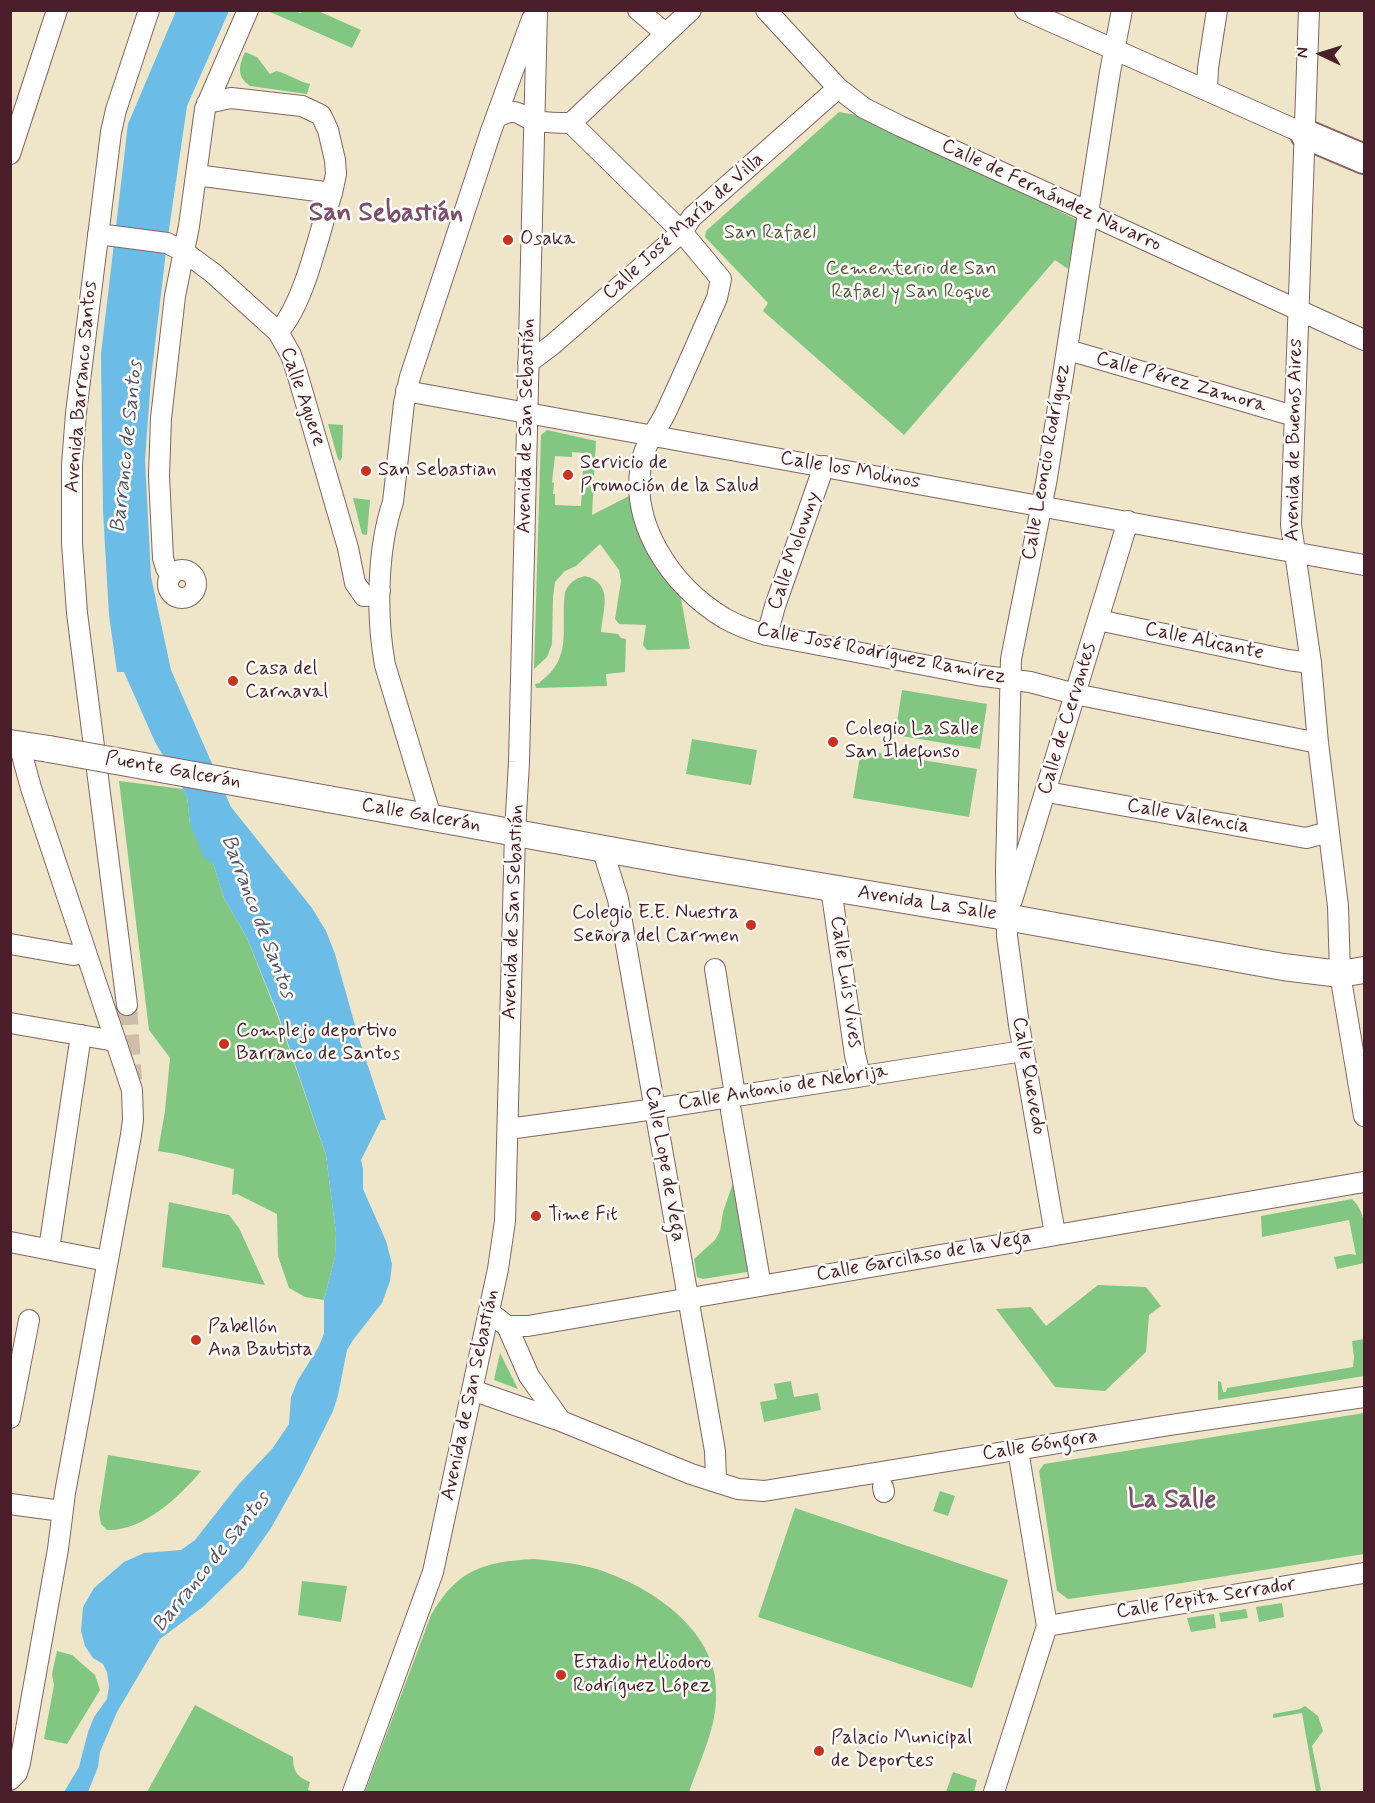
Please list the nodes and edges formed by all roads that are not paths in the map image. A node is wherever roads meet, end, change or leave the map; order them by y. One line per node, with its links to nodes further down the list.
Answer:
1 (57, 10): 22 (street)
2 (149, 10): 29 (street, Avenida Barranco Santos)
3 (248, 10): 16 (street)
4 (536, 10): 17 (street); 18 (street, Avenida de San Sebastián)
5 (638, 10): 12 (street)
6 (692, 10): 12 (street)
7 (766, 10): 14 (street, Calle de Fernández Navarro)
8 (1025, 10): 13 (street)
9 (1122, 10): 13 (street, Calle Leoncio Rodríguez)
10 (1216, 10): 15 (street)
11 (1309, 10): 20 (street, Avenida de Buenos Aires)
12 (665, 33): 19 (street)
13 (1115, 50): 15 (street); 27 (street, Calle Leoncio Rodríguez)
14 (838, 88): 27 (street, Calle de Fernández Navarro); 28 (street, Calle José María de Villa)
15 (1207, 90): 20 (street)
16 (207, 103): 25 (street); 26 (street)
17 (497, 117): 18 (street); 36 (street)
18 (534, 121): 19 (street); 35 (street, Avenida de San Sebastián)
19 (571, 123): 28 (street)
20 (1305, 134): 21 (street); 23 (highway); 24 (street); 31 (street, Avenida de Buenos Aires)
21 (1365, 148)
22 (10, 154)
23 (1365, 159)
24 (1365, 171)
25 (196, 175): 26 (street); 30 (street)
26 (332, 193): 32 (street)
27 (1088, 213): 31 (street, Calle de Fernández Navarro); 34 (street, Calle Leoncio Rodríguez)
28 (682, 232): 35 (street, Calle José María de Villa); 39 (street, Calle José Rodríguez Ramírez)
29 (98, 234): 30 (street, Calle Aguere); 67 (street, Avenida Barranco Santos)
30 (183, 251): 32 (street, Calle Aguere); 45 (street)
31 (1297, 309): 33 (street, Calle de Fernández Navarro); 38 (street, Avenida de Buenos Aires)
32 (278, 332): 46 (street, Calle Aguere)
33 (1365, 340)
34 (1068, 350): 38 (street, Calle Pérez Zamora); 41 (street, Calle Leoncio Rodríguez)
35 (528, 363): 37 (street, Avenida de San Sebastián)
36 (406, 391): 37 (street, Calle los Molinos); 46 (street)
37 (527, 412): 39 (street, Calle los Molinos); 57 (street, Avenida de San Sebastián)
38 (1294, 416): 43 (street, Avenida de Buenos Aires)
39 (653, 435): 40 (street, Calle los Molinos); 48 (street, Calle José Rodríguez Ramírez)
40 (824, 466): 41 (street, Calle los Molinos); 48 (street, Calle Molowny)
41 (1041, 506): 42 (street, Calle los Molinos); 50 (street, Calle Leoncio Rodríguez)
42 (1128, 521): 43 (street, Calle los Molinos); 47 (street, Calle de Cervantes)
43 (1294, 552): 44 (street, Calle los Molinos); 49 (street, Avenida de Buenos Aires)
44 (1365, 565)
45 (171, 576)
46 (381, 583): 56 (street)
47 (1098, 620): 49 (street, Calle Alicante); 51 (street, Calle de Cervantes)
48 (767, 635): 50 (street, Calle José Rodríguez Ramírez)
49 (1311, 663): 52 (street, Avenida de Buenos Aires)
50 (1011, 679): 51 (street, Calle José Rodríguez Ramírez); 61 (street, Calle Leoncio Rodríguez)
51 (1075, 694): 52 (street, Calle José Rodríguez Ramírez); 54 (street, Calle de Cervantes)
52 (1318, 743): 58 (street, Avenida de Buenos Aires)
53 (15, 744): 55 (main road, Puente Galcerán, bridge); 63 (street)
54 (1047, 792): 58 (street, Calle Valencia); 61 (street, Calle de Cervantes)
55 (328, 799): 56 (main road, Calle Galcerán)
56 (431, 817): 57 (main road, Calle Galcerán)
57 (515, 832): 59 (main road, Avenida La Salle); 76 (street, Avenida de San Sebastián)
58 (1329, 832): 65 (street, Avenida de Buenos Aires)
59 (602, 848): 60 (main road, Avenida La Salle); 74 (street, Calle Lope de Vega)
60 (831, 888): 61 (main road, Avenida La Salle); 72 (street, Calle Luís Vives)
61 (1006, 917): 65 (main road, Avenida La Salle); 71 (street, Calle Quevedo)
62 (10, 944): 63 (street)
63 (85, 952): 70 (street)
64 (715, 969): 73 (street)
65 (1356, 975): 66 (main road, Avenida La Salle); 75 (street, Avenida de Buenos Aires)
66 (1365, 989)
67 (127, 1005)
68 (10, 1023): 69 (street)
69 (81, 1035): 70 (street); 80 (street)
70 (115, 1041): 81 (street)
71 (1023, 1051): 72 (street, Calle Antonio de Nebrija); 78 (street, Calle Quevedo)
72 (861, 1075): 73 (street, Calle Antonio de Nebrija)
73 (733, 1103): 74 (street, Calle Antonio de Nebrija); 82 (street)
74 (654, 1109): 76 (street, Calle Antonio de Nebrija); 83 (street, Calle Lope de Vega)
75 (1365, 1116)
76 (508, 1129): 84 (street, Avenida de San Sebastián)
77 (1365, 1182): 78 (street, Calle Garcilaso de la Vega)
78 (1055, 1234): 83 (street, Calle Garcilaso de la Vega)
79 (10, 1242): 80 (street)
80 (49, 1250): 81 (street)
81 (107, 1261): 94 (street)
82 (759, 1275)
83 (687, 1298): 86 (street, Calle Garcilaso de la Vega); 92 (street, Calle Lope de Vega)
84 (489, 1312): 86 (street); 87 (street, Avenida de San Sebastián)
85 (29, 1320): 89 (street)
86 (507, 1326): 90 (street)
87 (472, 1390): 90 (street, Calle Góngora); 98 (street, Avenida de San Sebastián)
88 (1365, 1397): 91 (street, Calle Góngora)
89 (10, 1418)
90 (561, 1421): 92 (street, Calle Góngora)
91 (1018, 1449): 92 (street, Calle Góngora); 96 (street)
92 (716, 1482)
93 (10, 1504): 94 (street)
94 (62, 1511): 97 (street)
95 (1365, 1574): 96 (street, Calle Pepita Serrador)
96 (1047, 1626): 99 (street)
97 (10, 1780)
98 (353, 1792)
99 (994, 1792)

